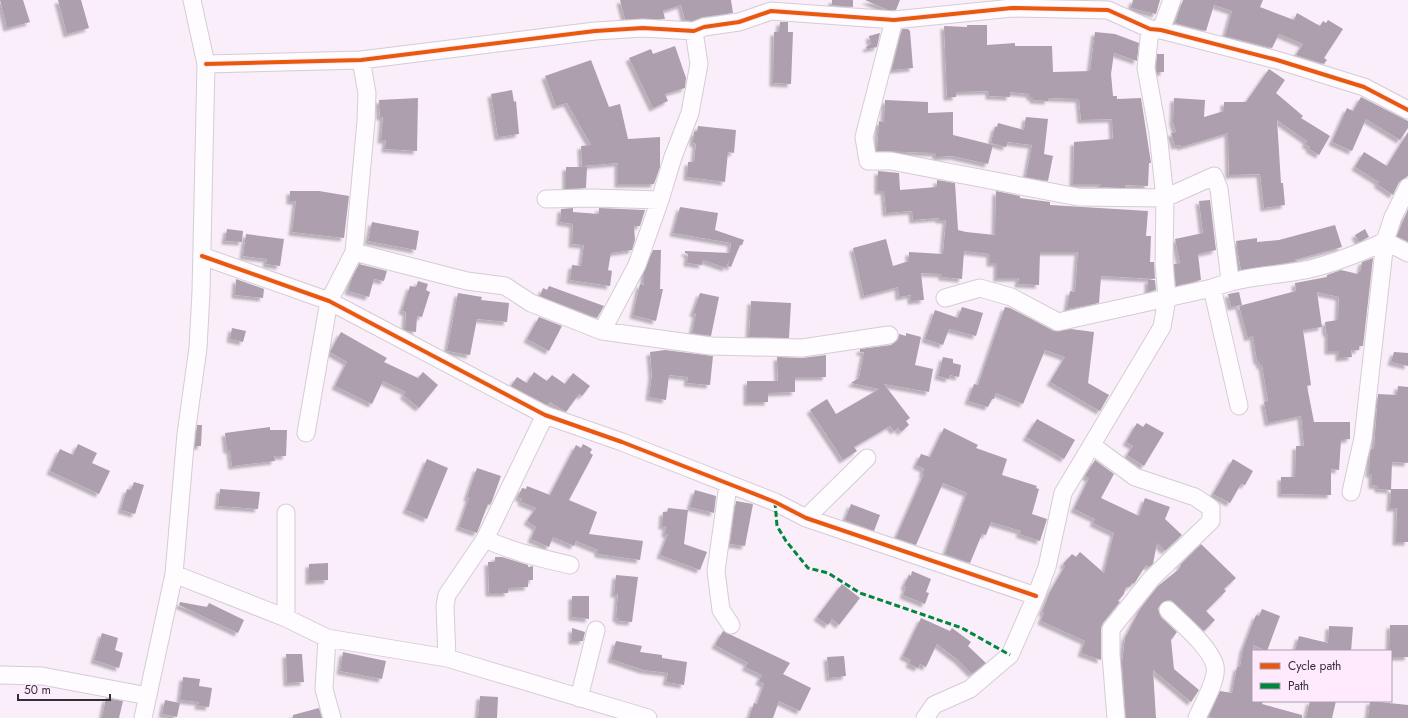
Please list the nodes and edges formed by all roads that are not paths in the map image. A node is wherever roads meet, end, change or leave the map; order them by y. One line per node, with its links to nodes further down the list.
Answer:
1 (192, 0): 7 (street)
2 (1172, 0): 4 (street)
3 (894, 20): 4 (street); 5 (street); 10 (street)
4 (1156, 29): 8 (street); 10 (street)
5 (694, 31): 6 (street); 12 (street)
6 (361, 60): 7 (street); 14 (street)
7 (206, 64): 16 (street)
8 (1408, 110)
9 (1408, 188): 13 (street)
10 (1165, 198): 17 (street); 20 (street)
11 (546, 199): 12 (street)
12 (660, 200): 22 (street)
13 (1385, 241): 15 (street); 17 (street); 30 (street)
14 (354, 252): 21 (street); 22 (street)
15 (1408, 253)
16 (202, 256): 21 (street); 35 (street)
17 (1230, 281): 18 (street)
18 (1212, 288): 20 (street); 24 (street)
19 (945, 298): 20 (street)
20 (1166, 298): 27 (street)
21 (329, 301): 25 (street); 26 (street)
22 (602, 331): 23 (street)
23 (889, 335)
24 (1240, 406)
25 (545, 415): 29 (street); 33 (street)
26 (306, 433)
27 (1093, 446): 36 (street); 50 (street)
28 (867, 458): 32 (street)
29 (728, 485): 32 (street); 39 (street)
30 (1351, 492)
31 (286, 513): 38 (street)
32 (806, 518): 36 (street)
33 (485, 539): 34 (street); 42 (street)
34 (570, 564)
35 (174, 574): 38 (street); 44 (street)
36 (1036, 596): 49 (street)
37 (1168, 610): 51 (street)
38 (286, 618): 41 (street)
39 (731, 625)
40 (596, 630): 45 (street)
41 (327, 638): 42 (street); 47 (street)
42 (447, 658): 45 (street)
43 (0, 675): 44 (street)
44 (148, 696): 46 (street)
45 (579, 698): 48 (street)
46 (143, 718)
47 (332, 718)
48 (648, 718)
49 (924, 718)
50 (1116, 718)
51 (1197, 718)

